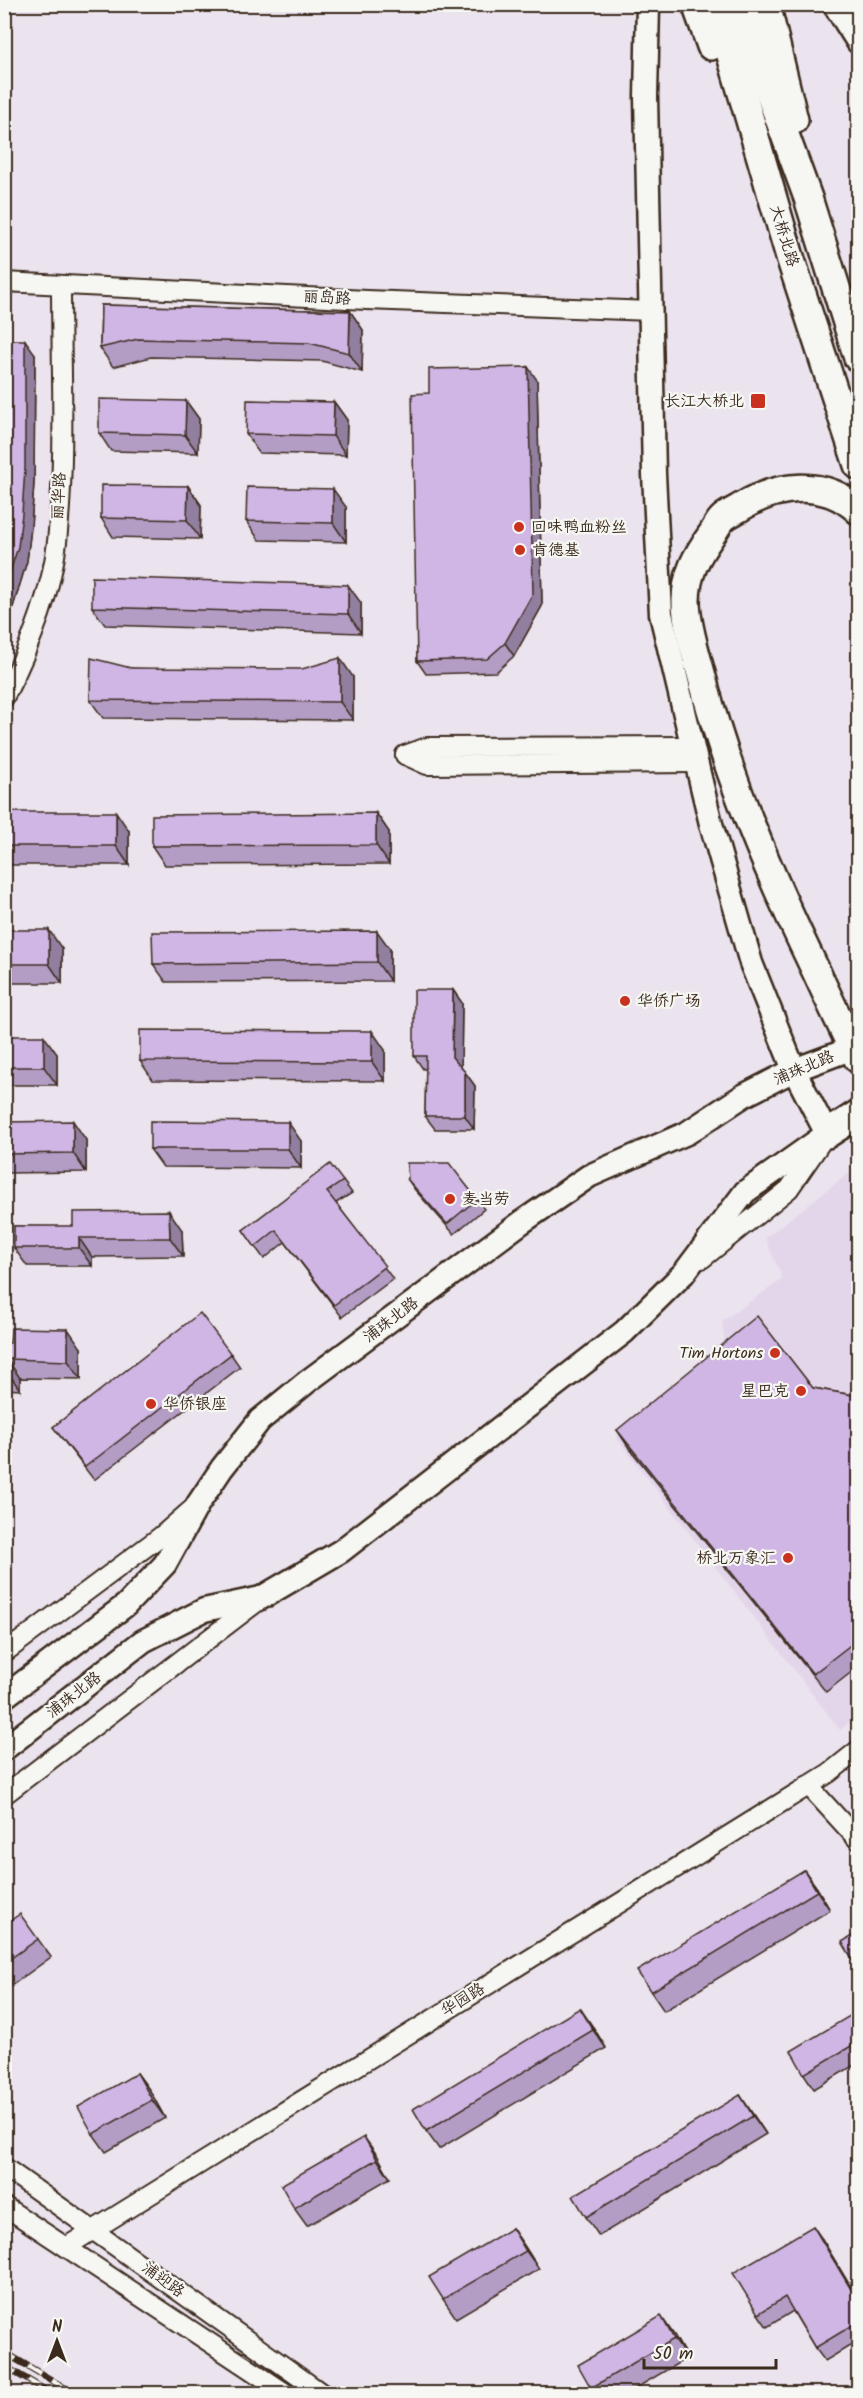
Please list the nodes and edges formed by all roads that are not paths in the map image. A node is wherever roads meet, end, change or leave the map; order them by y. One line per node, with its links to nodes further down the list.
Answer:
1 (648, 4): 12 (main road)
2 (696, 4): 9 (highway)
3 (716, 4): 9 (highway, 大桥北路)
4 (741, 4): 8 (highway, 大桥北路)
5 (766, 4): 8 (highway)
6 (834, 4): 7 (main road)
7 (858, 42)
8 (808, 198): 13 (highway, 大桥北路)
9 (790, 257): 14 (highway, 大桥北路)
10 (4, 282): 11 (street, 丽岛路)
11 (61, 285): 12 (street, 丽岛路); 16 (street, 丽华路)
12 (651, 311): 17 (main road)
13 (858, 358)
14 (858, 465)
15 (858, 510): 18 (highway)
16 (4, 698)
17 (694, 755): 17 (street); 19 (main road)
18 (856, 1050): 19 (main road, 浦珠北路)
19 (794, 1070): 21 (main road); 22 (main road, 浦珠北路)
20 (858, 1114): 21 (highway, 浦珠北路)
21 (826, 1134): 23 (main road, 浦珠北路)
22 (198, 1504): 24 (street); 25 (main road, 浦珠北路)
23 (261, 1598): 26 (main road, 浦珠北路); 29 (street)
24 (4, 1653)
25 (4, 1697)
26 (4, 1749)
27 (858, 1750): 28 (street, 华园路)
28 (808, 1785): 30 (street); 33 (street, 华园路)
29 (4, 1795)
30 (858, 1840)
31 (4, 2166): 33 (street, 浦迎路)
32 (4, 2206): 34 (street, 浦迎路)
33 (93, 2230): 34 (street, 华园路); 36 (street, 浦迎路)
34 (66, 2247): 35 (street, 浦迎路)
35 (287, 2394)
36 (323, 2394)

